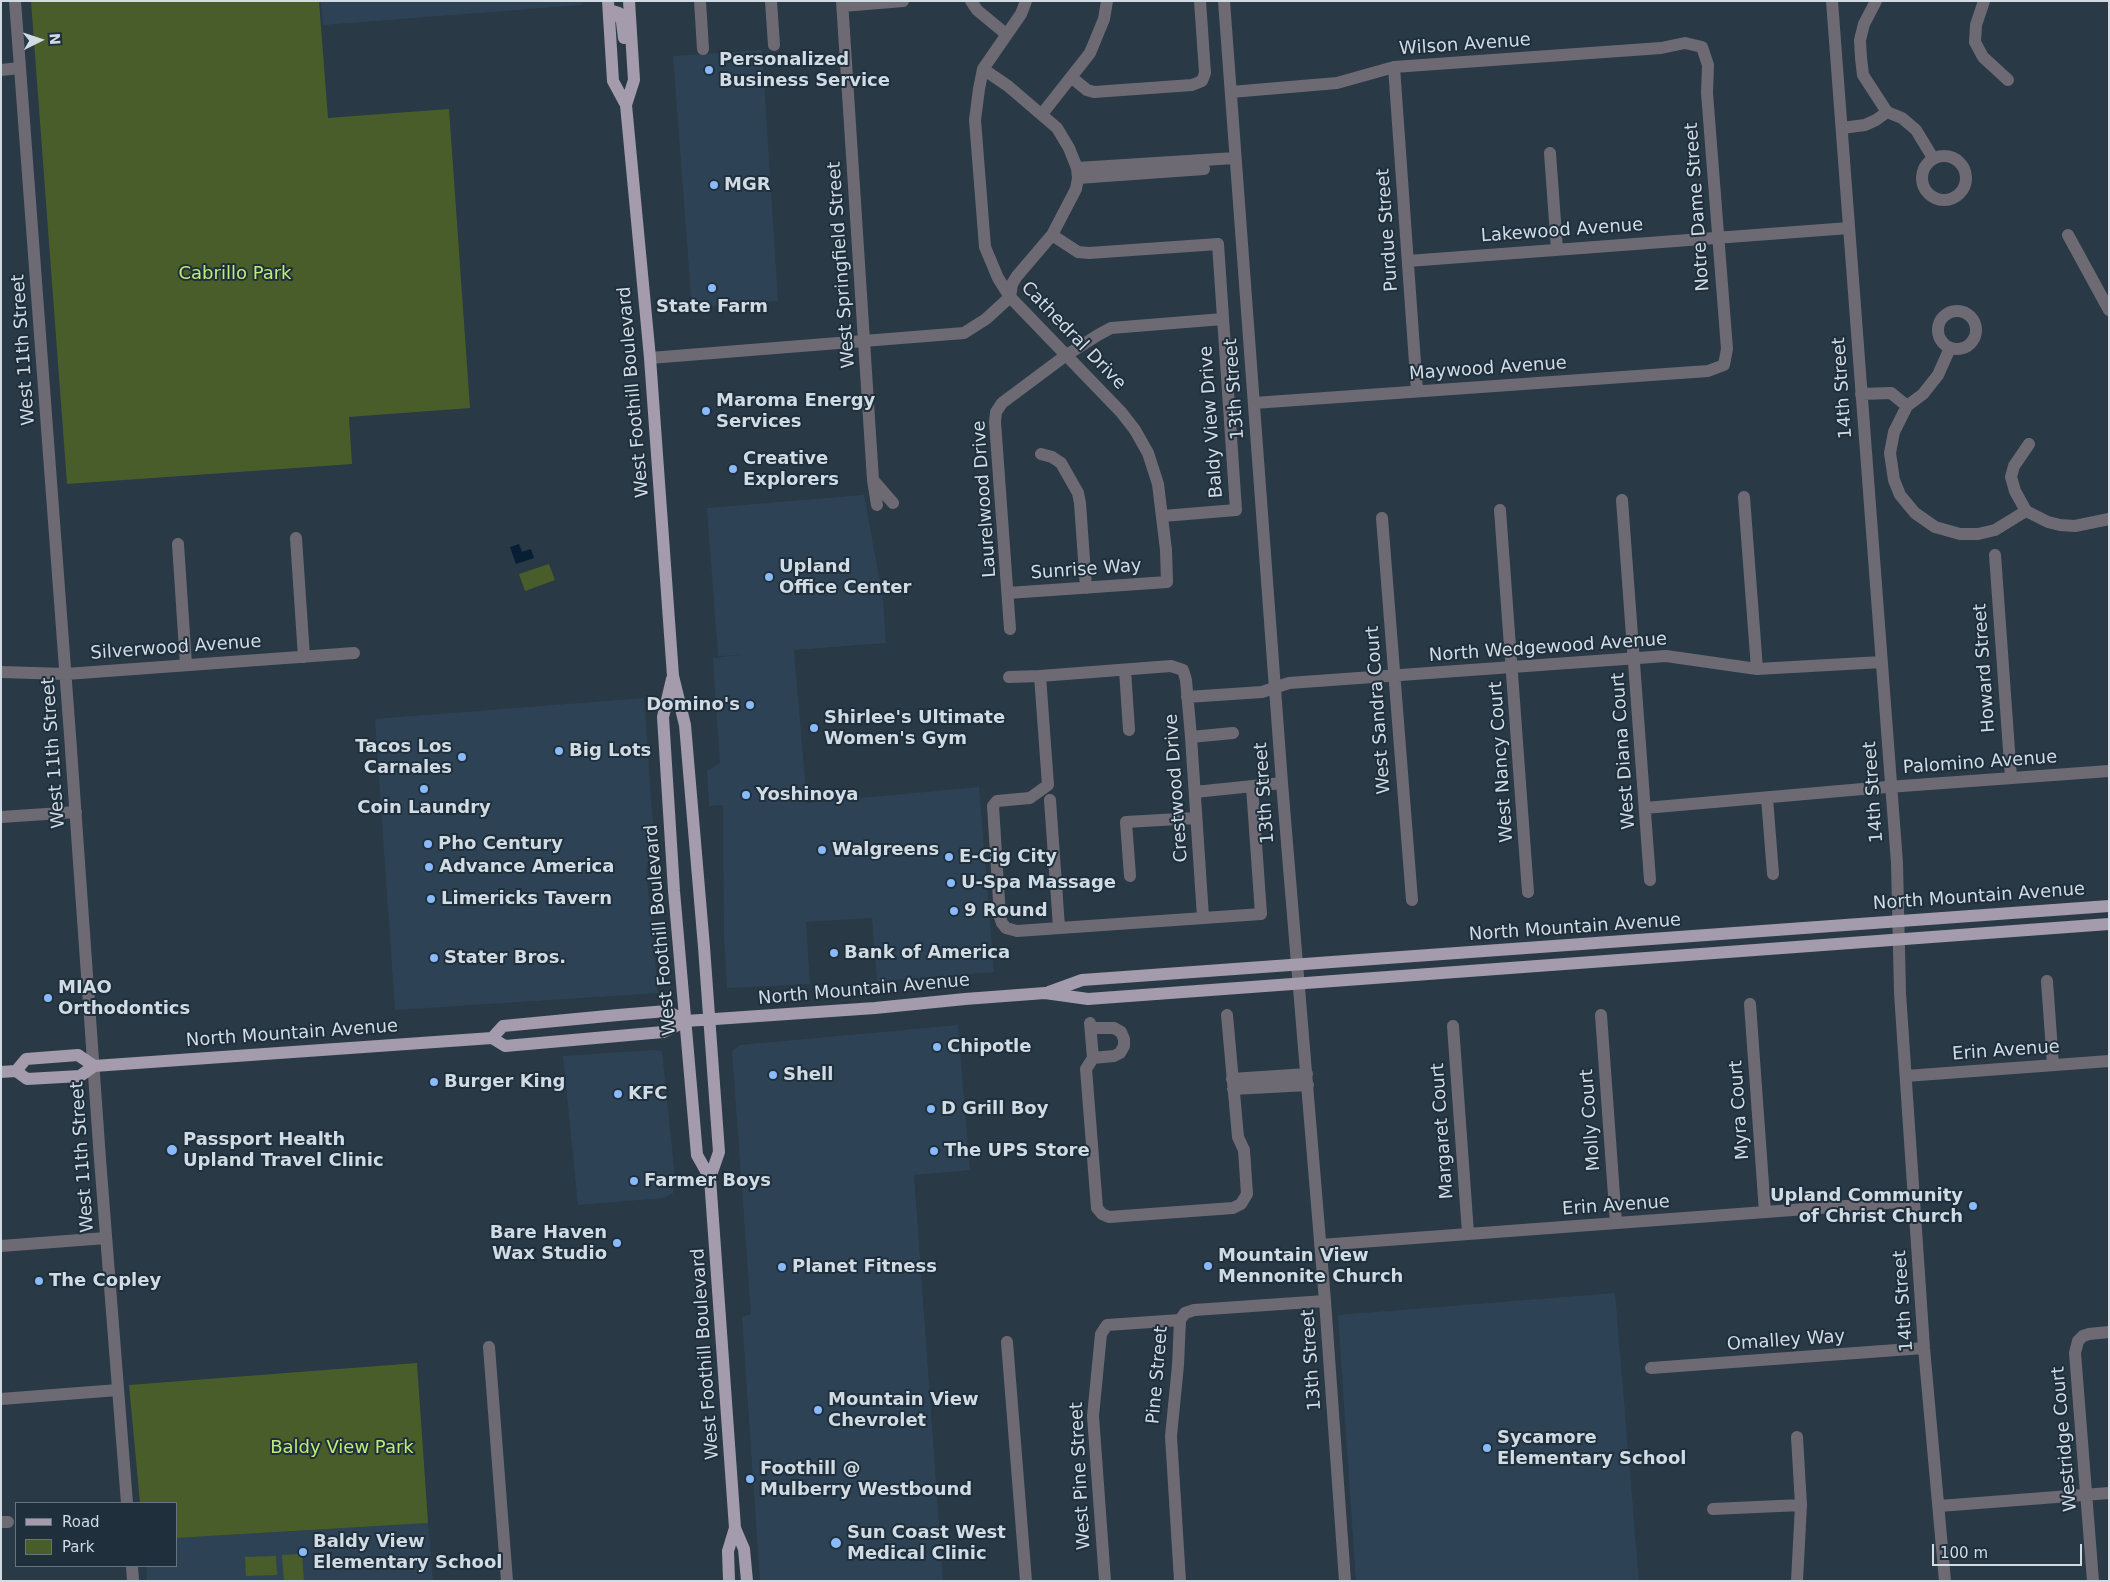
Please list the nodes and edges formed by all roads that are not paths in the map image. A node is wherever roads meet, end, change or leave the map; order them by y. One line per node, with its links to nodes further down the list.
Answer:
1 (15, 1): 21 (street, West 11th Street)
2 (629, 1): 24 (main road, West Foothill Boulevard)
3 (700, 1): 19 (street)
4 (772, 1): 17 (street)
5 (904, 1): 14 (street)
6 (971, 1): 16 (street)
7 (1026, 1): 16 (street, Cathedral Drive)
8 (1107, 1): 25 (street)
9 (1200, 1): 25 (street)
10 (1224, 1): 27 (street, 13th Street)
11 (1832, 1): 31 (street, 14th Street)
12 (1876, 1): 29 (street)
13 (1984, 1): 26 (street)
14 (842, 4): 45 (street, West Springfield Street)
15 (609, 6): 24 (main road); 28 (main road, West Foothill Boulevard)
16 (1006, 34): 22 (street, Cathedral Drive)
17 (774, 45)
18 (1702, 47): 20 (street, Wilson Avenue); 39 (street, Notre Dame Street)
19 (703, 49)
20 (1394, 67): 27 (street, Wilson Avenue); 41 (street, Purdue Street)
21 (20, 68): 23 (street); 82 (street, West 11th Street)
22 (984, 69): 30 (street); 42 (street, Cathedral Drive)
23 (1, 70)
24 (634, 73): 28 (main road, West Foothill Boulevard)
25 (1072, 78): 30 (street)
26 (2008, 80)
27 (1231, 92): 34 (street, 13th Street)
28 (626, 105): 48 (main road, West Foothill Boulevard)
29 (1887, 112): 31 (street); 33 (street)
30 (1042, 114): 35 (street)
31 (1842, 128): 36 (street, 14th Street)
32 (1550, 153): 40 (street)
33 (1934, 158)
34 (1236, 163): 35 (street); 52 (street, 13th Street)
35 (1078, 173): 37 (street)
36 (1849, 228): 39 (street, Lakewood Avenue); 51 (street, 14th Street)
37 (1052, 235): 42 (street); 44 (street)
38 (2068, 235): 43 (street)
39 (1718, 237): 40 (street, Lakewood Avenue); 49 (street, Notre Dame Street)
40 (1557, 249): 41 (street, Lakewood Avenue)
41 (1408, 261): 50 (street, Purdue Street)
42 (1010, 298): 45 (street); 47 (street, Cathedral Drive)
43 (2109, 310)
44 (1223, 319): 47 (street, Laurelwood Drive); 63 (street, Baldy View Drive)
45 (864, 342): 48 (street); 56 (street, West Springfield Street)
46 (1950, 348): 53 (street)
47 (1066, 356): 63 (street, Cathedral Drive); 71 (street, Laurelwood Drive)
48 (650, 358): 83 (main road, West Foothill Boulevard)
49 (1724, 365): 50 (street, Maywood Avenue)
50 (1418, 391): 52 (street, Maywood Avenue)
51 (1861, 394): 53 (street); 76 (street, 14th Street)
52 (1254, 403): 87 (street, 13th Street)
53 (1907, 406): 62 (street)
54 (2029, 444): 62 (street)
55 (1041, 454): 70 (street)
56 (873, 480): 59 (street); 60 (street, West Springfield Street)
57 (1744, 497): 79 (street)
58 (1622, 500): 75 (street, West Diana Court)
59 (893, 503)
60 (877, 505)
61 (1500, 510): 78 (street, West Nancy Court)
62 (2026, 511): 65 (street)
63 (1163, 516): 69 (street, Cathedral Drive)
64 (1382, 518): 85 (street, West Sandra Court)
65 (2109, 520)
66 (296, 538): 74 (street)
67 (178, 544): 77 (street)
68 (1995, 555): 93 (street, Howard Street)
69 (1167, 582): 70 (street, Sunrise Way)
70 (1086, 588): 71 (street, Sunrise Way)
71 (1008, 593): 72 (street, Laurelwood Drive)
72 (1010, 629)
73 (354, 653): 74 (street, Silverwood Avenue)
74 (304, 656): 77 (street, Silverwood Avenue)
75 (1635, 658): 78 (street, North Wedgewood Avenue); 79 (street, North Wedgewood Avenue); 100 (street, West Diana Court)
76 (1882, 662): 79 (street, North Wedgewood Avenue); 96 (street, 14th Street)
77 (186, 666): 82 (street, Silverwood Avenue)
78 (1513, 666): 85 (street, North Wedgewood Avenue); 107 (street, West Nancy Court)
79 (1757, 669)
80 (1125, 670): 84 (street); 88 (street, Crestwood Drive); 89 (street)
81 (1, 672): 82 (street, Silverwood Avenue)
82 (66, 674): 101 (street, West 11th Street)
83 (673, 676): 122 (main road, West Foothill Boulevard); 123 (main road, West Foothill Boulevard)
84 (1040, 676): 86 (street); 113 (street)
85 (1394, 676): 87 (street, North Wedgewood Avenue); 108 (street, West Sandra Court)
86 (1009, 677)
87 (1275, 688): 88 (street, North Wedgewood Avenue); 94 (street, 13th Street)
88 (1188, 696): 91 (street, Crestwood Drive)
89 (1129, 730)
90 (1233, 734): 91 (street)
91 (1191, 737): 97 (street, Crestwood Drive)
92 (2109, 771): 93 (street, Palomino Avenue)
93 (2011, 778): 96 (street, Palomino Avenue)
94 (1282, 783): 95 (street); 115 (street, 13th Street)
95 (1252, 787): 97 (street); 110 (street)
96 (1891, 787): 98 (street, Palomino Avenue); 111 (street, 14th Street)
97 (1195, 792): 103 (street, Crestwood Drive)
98 (1767, 798): 100 (street, Palomino Avenue); 104 (street)
99 (1050, 800): 113 (street)
100 (1645, 808): 106 (street, West Diana Court)
101 (76, 812): 102 (street); 128 (street, West 11th Street)
102 (1, 817)
103 (1196, 818): 105 (street); 110 (street, Crestwood Drive)
104 (1773, 874)
105 (1130, 876)
106 (1650, 880)
107 (1528, 892)
108 (1412, 900)
109 (2109, 906): 111 (main road, North Mountain Avenue)
110 (1203, 917): 113 (street)
111 (1898, 920): 114 (street, 14th Street); 115 (main road, North Mountain Avenue)
112 (2109, 924): 114 (main road, North Mountain Avenue)
113 (1059, 927)
114 (1899, 938): 117 (main road, North Mountain Avenue); 132 (street, 14th Street)
115 (1296, 966): 117 (street, 13th Street); 118 (main road, North Mountain Avenue)
116 (2047, 981): 129 (street)
117 (1299, 984): 118 (main road, North Mountain Avenue); 133 (street, 13th Street)
118 (1045, 993): 122 (main road, North Mountain Avenue)
119 (1750, 1004): 137 (street, Myra Court)
120 (1601, 1015): 138 (street, Molly Court)
121 (1227, 1016): 134 (street)
122 (710, 1020): 123 (main road, North Mountain Avenue); 135 (main road, West Foothill Boulevard)
123 (686, 1021): 125 (main road, North Mountain Avenue); 125 (main road, North Mountain Avenue); 135 (main road, West Foothill Boulevard)
124 (1452, 1026): 139 (street, Margaret Court)
125 (492, 1038): 128 (main road, North Mountain Avenue)
126 (1093, 1058): 126 (street); 134 (street)
127 (2109, 1061): 129 (street, Erin Avenue)
128 (94, 1066): 130 (main road, North Mountain Avenue); 130 (main road, North Mountain Avenue); 140 (street, West 11th Street)
129 (2053, 1066): 132 (street, Erin Avenue)
130 (16, 1071): 131 (main road, North Mountain Avenue)
131 (1, 1072)
132 (1906, 1076): 136 (street, 14th Street)
133 (1307, 1079): 134 (street); 141 (street, 13th Street)
134 (1233, 1084)
135 (710, 1178): 159 (main road, West Foothill Boulevard)
136 (1914, 1202): 137 (street, Erin Avenue); 148 (street, 14th Street)
137 (1765, 1212): 138 (street, Erin Avenue)
138 (1616, 1223): 139 (street, Erin Avenue)
139 (1468, 1234): 141 (street, Erin Avenue)
140 (106, 1238): 142 (street); 150 (street, West 11th Street)
141 (1320, 1244): 143 (street, 13th Street)
142 (1, 1246)
143 (1325, 1301): 144 (street, Pine Street); 168 (street, 13th Street)
144 (1180, 1320): 166 (street, West Pine Street); 167 (street, Pine Street)
145 (2109, 1332): 154 (street, Westridge Court)
146 (1007, 1342): 165 (street)
147 (489, 1346): 162 (street)
148 (1924, 1348): 149 (street, Omalley Way); 157 (street, 14th Street)
149 (1651, 1368)
150 (118, 1390): 151 (street); 155 (street, West 11th Street)
151 (1, 1399)
152 (1797, 1436): 156 (street)
153 (2109, 1493): 154 (street)
154 (2087, 1495): 157 (street); 171 (street, Westridge Court)
155 (127, 1502)
156 (1802, 1505): 158 (street); 169 (street)
157 (1939, 1506): 170 (street, 14th Street)
158 (1713, 1509)
159 (735, 1528): 163 (main road, West Foothill Boulevard); 164 (main road, West Foothill Boulevard)
160 (132, 1567): 161 (street)
161 (133, 1581)
162 (507, 1581)
163 (729, 1581)
164 (747, 1581)
165 (1026, 1581)
166 (1104, 1581)
167 (1180, 1581)
168 (1345, 1581)
169 (1797, 1581)
170 (1945, 1581)
171 (2094, 1581)

